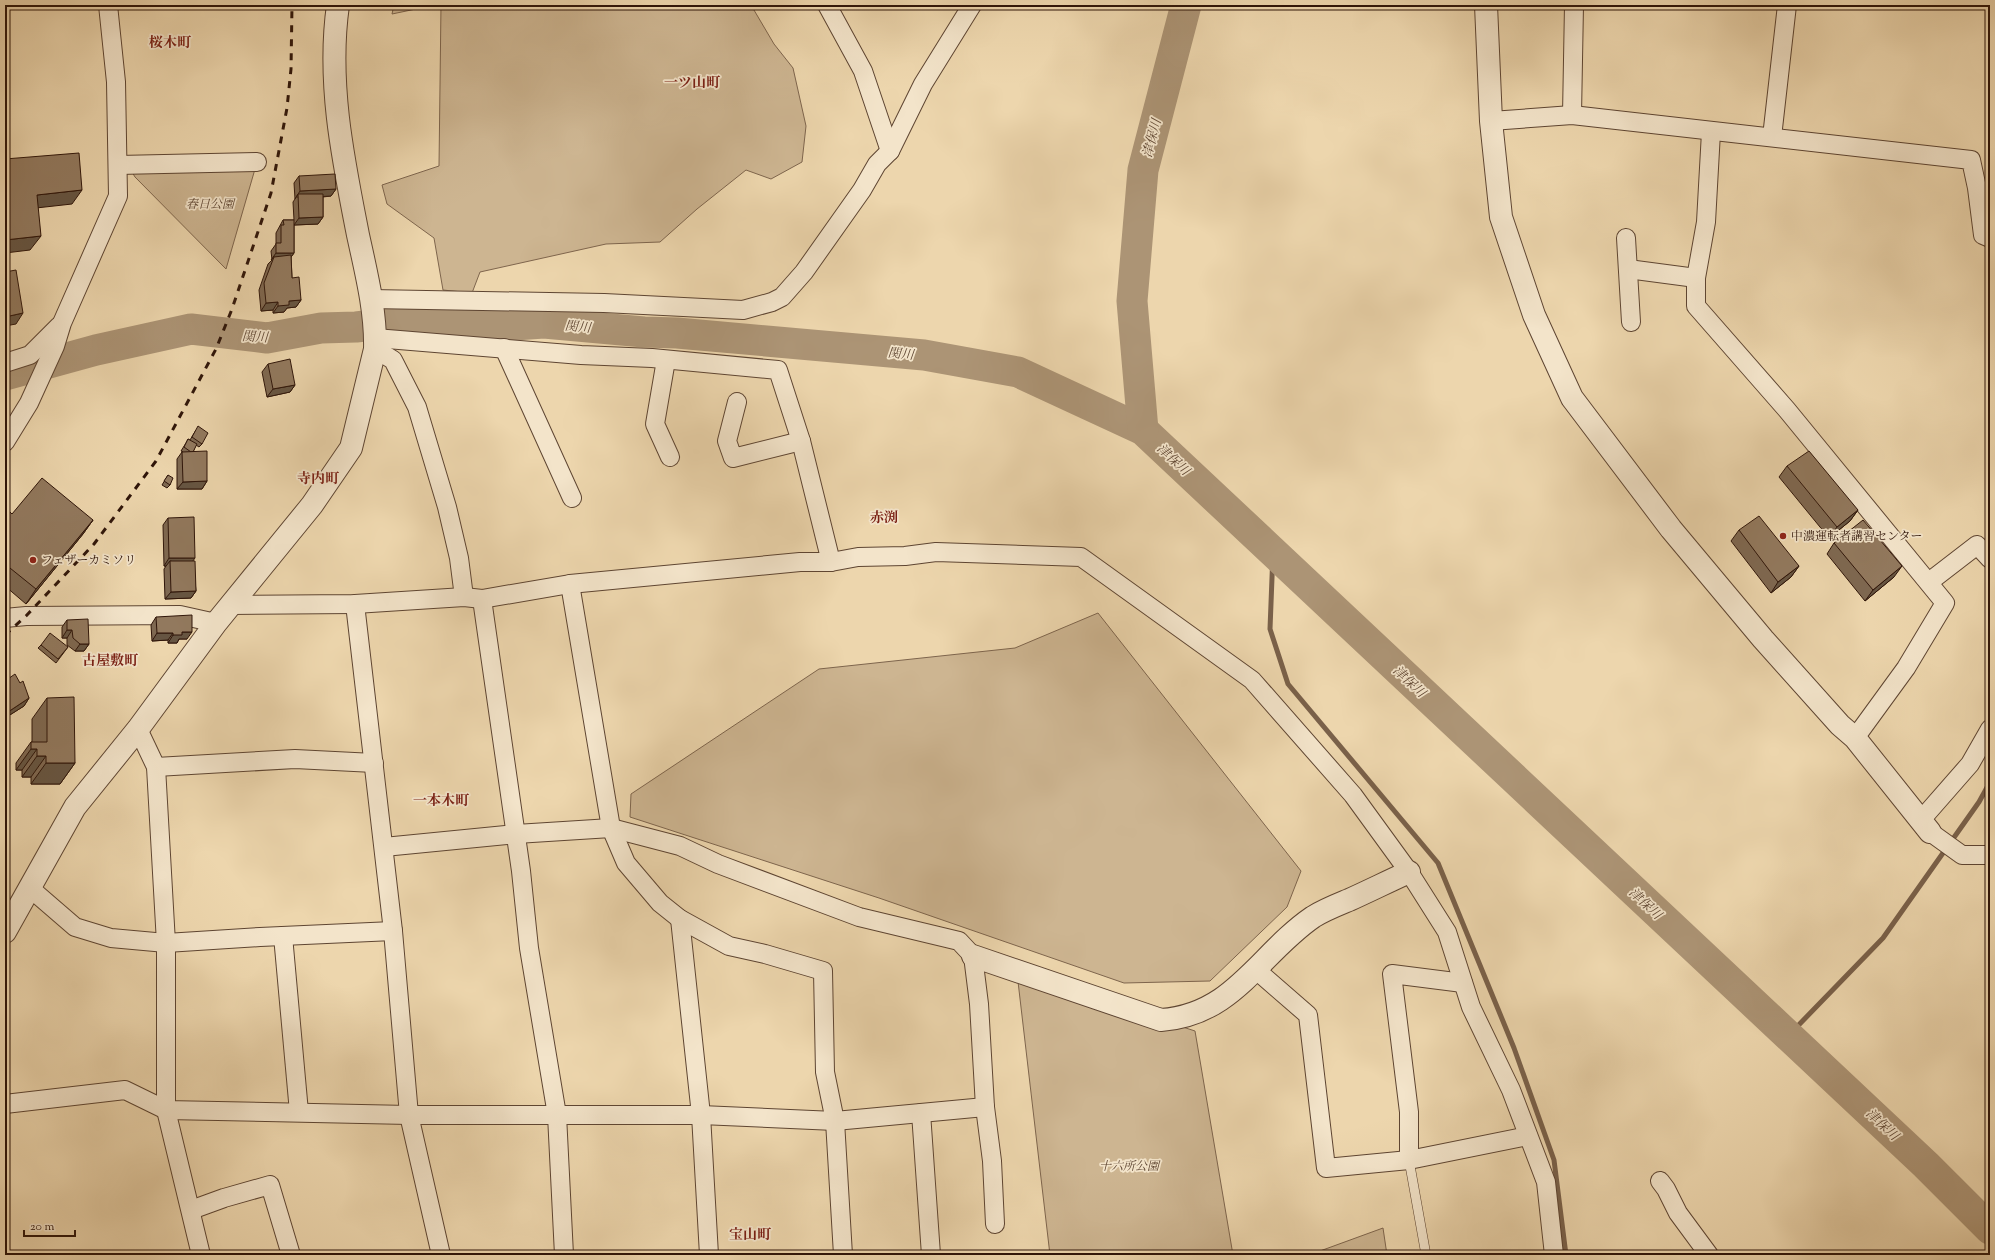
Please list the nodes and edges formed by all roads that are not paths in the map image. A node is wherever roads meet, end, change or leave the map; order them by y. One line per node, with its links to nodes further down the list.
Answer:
1 (108, 5): 14 (street)
2 (338, 5): 19 (street)
3 (827, 5): 12 (street)
4 (972, 5): 12 (street)
5 (1486, 5): 9 (street)
6 (1574, 5): 8 (street)
7 (1788, 5): 11 (street)
8 (1572, 115): 9 (street); 10 (street)
9 (1490, 121): 42 (street)
10 (1711, 132): 11 (street); 18 (street)
11 (1772, 138): 16 (street)
12 (890, 151): 19 (street)
13 (257, 162): 14 (street)
14 (118, 165): 21 (street)
15 (1626, 238): 17 (street)
16 (1990, 238)
17 (1628, 269): 18 (street); 20 (street)
18 (1696, 278): 33 (street)
19 (371, 299): 22 (street)
20 (1631, 322)
21 (62, 323): 25 (street); 28 (street)
22 (375, 344): 23 (street); 35 (street); 37 (street)
23 (504, 348): 24 (street); 30 (street)
24 (666, 360): 27 (street); 29 (street)
25 (5, 363)
26 (737, 402): 27 (street)
27 (801, 441): 32 (street)
28 (5, 442)
29 (670, 457)
30 (572, 498)
31 (1990, 559): 33 (street)
32 (831, 562): 34 (street); 50 (street)
33 (1929, 582): 42 (street)
34 (570, 584): 35 (street); 46 (street)
35 (473, 598): 36 (street); 47 (street)
36 (355, 604): 37 (street); 43 (street)
37 (230, 605): 39 (street)
38 (5, 618): 39 (street)
39 (216, 623): 40 (street)
40 (138, 729): 44 (street); 51 (street)
41 (1990, 729): 45 (street)
42 (1855, 738): 45 (street)
43 (374, 763): 44 (street); 48 (street)
44 (156, 767): 56 (street)
45 (1926, 826): 49 (street)
46 (612, 828): 47 (street); 52 (street); 57 (street)
47 (516, 834): 48 (street); 66 (street)
48 (384, 848): 53 (street)
49 (1990, 855)
50 (1409, 872): 58 (street); 59 (street)
51 (31, 889): 54 (street); 56 (street)
52 (680, 919): 67 (street); 68 (street)
53 (393, 931): 55 (street); 65 (street)
54 (5, 932)
55 (283, 936): 56 (street); 63 (street)
56 (166, 943): 62 (street)
57 (973, 956): 58 (street); 61 (street)
58 (1255, 969): 70 (street)
59 (1463, 983): 69 (street); 70 (street)
60 (5, 1104): 62 (street)
61 (985, 1107): 64 (street); 73 (street)
62 (166, 1110): 63 (street); 72 (street)
63 (299, 1112): 65 (street)
64 (921, 1113): 68 (street); 80 (street)
65 (409, 1115): 66 (street); 76 (street)
66 (557, 1115): 67 (street); 77 (street)
67 (701, 1115): 68 (street); 78 (street)
68 (835, 1120): 79 (street)
69 (1528, 1136): 70 (street); 82 (street)
70 (1409, 1160): 81 (lane)
71 (1660, 1181): 83 (street)
72 (191, 1210): 74 (street); 75 (street)
73 (995, 1224)
74 (201, 1255)
75 (291, 1255)
76 (441, 1255)
77 (564, 1255)
78 (709, 1255)
79 (842, 1255)
80 (931, 1255)
81 (1426, 1255)
82 (1554, 1255)
83 (1709, 1255)

